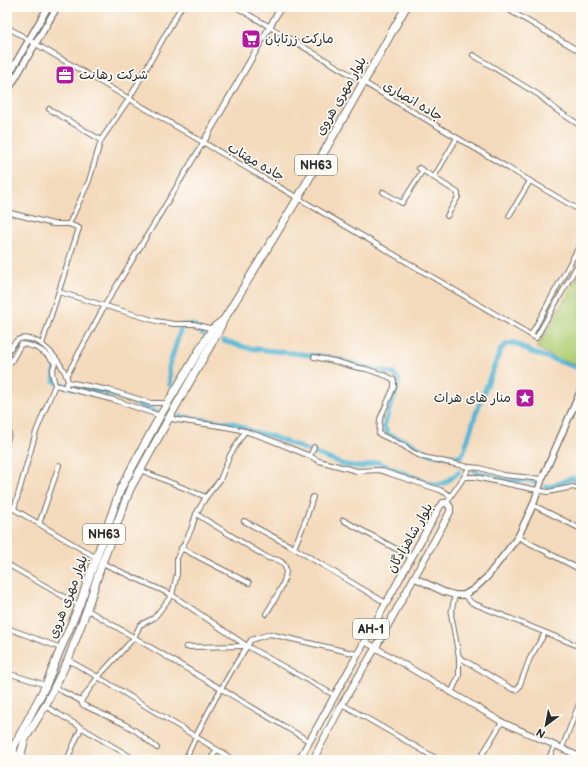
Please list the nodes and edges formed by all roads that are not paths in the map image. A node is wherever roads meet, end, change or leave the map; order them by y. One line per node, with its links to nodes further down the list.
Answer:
1 (48, 7): 10 (main road)
2 (57, 7): 11 (main road)
3 (180, 7): 17 (street)
4 (236, 7): 9 (street, جاده انصاری)
5 (281, 7): 9 (street)
6 (406, 7): 15 (highway, بلوار مهری هروی / NH63)
7 (504, 7): 12 (street)
8 (7, 27): 10 (street, جاده مهتاب)
9 (269, 27): 15 (street, جاده انصاری); 22 (street)
10 (30, 40): 11 (street, جاده مهتاب); 14 (main road)
11 (36, 44): 16 (main road); 17 (street, جاده مهتاب)
12 (581, 52)
13 (473, 55): 19 (street)
14 (7, 78)
15 (362, 82): 20 (street, جاده انصاری); 26 (highway, بلوار مهری هروی / NH63)
16 (7, 92)
17 (129, 99): 21 (street); 22 (street, جاده مهتاب)
18 (49, 109): 21 (street)
19 (581, 126)
20 (457, 138): 23 (street); 24 (street, جاده انصاری)
21 (102, 140): 31 (street)
22 (203, 143): 26 (street, جاده مهتاب); 35 (street)
23 (434, 177): 25 (street); 29 (street)
24 (530, 181): 27 (street, جاده انصاری); 30 (street)
25 (383, 192)
26 (298, 198): 36 (highway, بلوار مهری هروی / NH63); 37 (street, جاده مهتاب)
27 (581, 211)
28 (7, 212): 31 (street)
29 (447, 216)
30 (509, 216)
31 (69, 224): 34 (street)
32 (581, 243): 37 (street)
33 (581, 259): 37 (street, جاده مهتاب)
34 (59, 292): 35 (street); 38 (street)
35 (105, 305): 36 (street); 42 (street)
36 (215, 330): 47 (highway, بلوار مهری هروی / NH63); 49 (highway, بلوار مهری هروی / NH63)
37 (531, 335)
38 (42, 344): 39 (street); 42 (street)
39 (7, 352)
40 (314, 357): 56 (street)
41 (7, 363): 44 (street)
42 (67, 375): 43 (street)
43 (68, 382): 45 (street); 47 (street)
44 (55, 385): 45 (street); 68 (street)
45 (64, 388): 48 (street)
46 (581, 390): 59 (main road)
47 (168, 403): 48 (highway, بلوار مهری هروی / NH63)
48 (160, 416): 49 (street); 77 (highway, بلوار مهری هروی / NH63)
49 (169, 418): 50 (street); 57 (highway, بلوار مهری هروی / NH63)
50 (245, 431): 54 (street); 63 (street)
51 (7, 432): 52 (street)
52 (7, 440)
53 (314, 447): 54 (street)
54 (310, 456): 62 (street)
55 (59, 465): 72 (street)
56 (469, 467): 58 (street); 59 (street)
57 (140, 470): 63 (street); 79 (highway, بلوار مهری هروی / NH63)
58 (466, 477): 60 (street); 62 (street)
59 (542, 479): 60 (main road)
60 (539, 490): 61 (street); 67 (main road)
61 (581, 490)
62 (451, 496): 65 (street)
63 (206, 497): 69 (street)
64 (313, 497): 76 (street)
65 (447, 503): 78 (main road, بلوار شاهزادگان / AH-1); 82 (main road, بلوار شاهزادگان / AH-1)
66 (7, 505): 68 (street)
67 (533, 505): 73 (street); 74 (main road)
68 (14, 509): 72 (street)
69 (196, 514): 75 (street); 90 (street)
70 (342, 520): 78 (street)
71 (244, 521): 76 (street)
72 (39, 524): 77 (street)
73 (581, 529)
74 (518, 537): 81 (street); 86 (main road)
75 (182, 548): 83 (street); 84 (street)
76 (294, 548): 87 (street)
77 (95, 557): 88 (highway, بلوار مهری هروی / NH63)
78 (411, 557): 87 (main road, بلوار شاهزادگان / AH-1)
79 (102, 563): 84 (street); 89 (highway, بلوار مهری هروی / NH63)
80 (7, 564): 88 (street)
81 (581, 570)
82 (414, 578): 85 (main road); 97 (main road, بلوار شاهزادگان / AH-1)
83 (249, 583)
84 (172, 595): 93 (street); 95 (street)
85 (455, 595): 86 (main road); 101 (street)
86 (464, 595): 92 (street)
87 (386, 603): 94 (main road, بلوار شاهزادگان / AH-1)
88 (78, 606): 89 (street); 99 (highway, بلوار مهری هروی / NH63)
89 (87, 609): 93 (street); 102 (highway, بلوار مهری هروی / NH63)
90 (266, 614)
91 (7, 628): 99 (street)
92 (545, 634): 98 (street); 101 (street)
93 (134, 638): 104 (street); 107 (street)
94 (364, 642): 97 (street); 100 (main road, بلوار شاهزادگان / AH-1)
95 (247, 646): 96 (street); 100 (street); 107 (street); 109 (street)
96 (186, 647)
97 (376, 647): 108 (street); 112 (main road, بلوار شاهزادگان / AH-1)
98 (581, 647)
99 (61, 648): 105 (highway, بلوار مهری هروی / NH63)
100 (357, 654): 109 (main road, بلوار شاهزادگان / AH-1)
101 (459, 657): 108 (street)
102 (68, 660): 104 (street); 106 (highway, بلوار مهری هروی / NH63)
103 (7, 673): 105 (street)
104 (98, 677): 111 (street); 116 (street)
105 (46, 685): 124 (highway, بلوار مهری هروی / NH63)
106 (54, 687): 111 (street); 113 (highway, بلوار مهری هروی / NH63)
107 (221, 690): 116 (street); 117 (street)
108 (451, 693): 114 (street)
109 (334, 696): 117 (main road, بلوار شاهزادگان / AH-1)
110 (581, 699): 120 (street)
111 (82, 700): 119 (street)
112 (342, 704): 131 (main road, بلوار شاهزادگان / AH-1); 132 (street)
113 (45, 706): 115 (street); 122 (highway, بلوار مهری هروی / NH63)
114 (502, 722): 118 (street); 133 (street)
115 (81, 728): 125 (street); 126 (street)
116 (195, 737): 121 (street); 127 (street)
117 (309, 741): 130 (main road, بلوار شاهزادگان / AH-1)
118 (555, 745): 120 (street); 134 (street)
119 (157, 748)
120 (562, 748): 123 (street)
121 (217, 750): 128 (street); 129 (street)
122 (22, 756): 124 (street)
123 (581, 757)
124 (11, 759)
125 (67, 760)
126 (136, 760)
127 (184, 760)
128 (210, 760)
129 (234, 760)
130 (299, 760)
131 (313, 760)
132 (439, 760)
133 (479, 760)
134 (548, 760)

